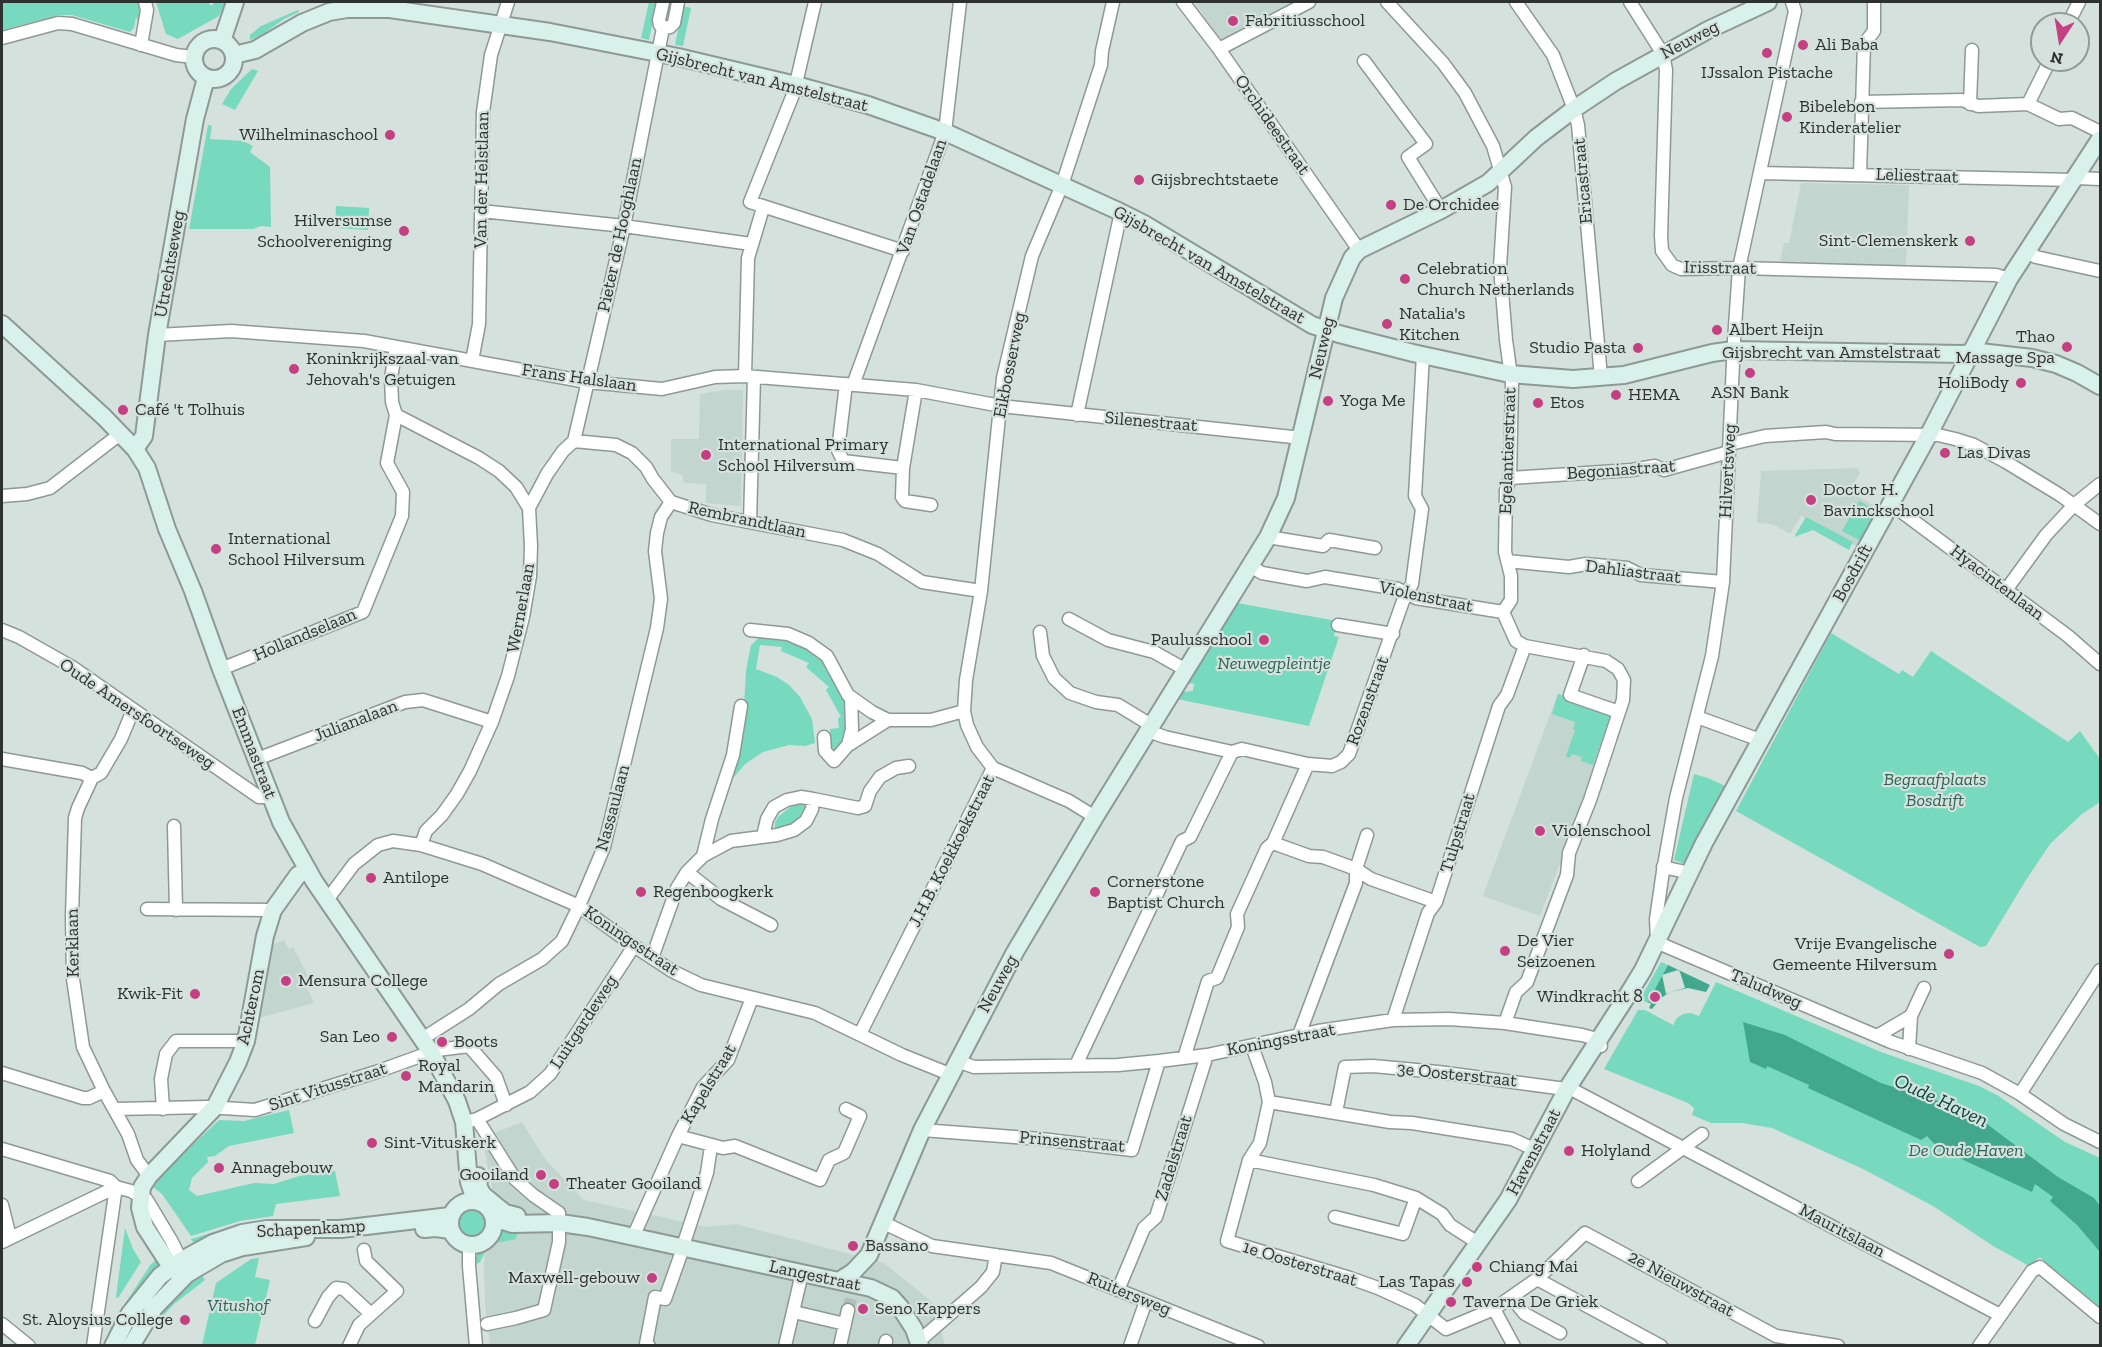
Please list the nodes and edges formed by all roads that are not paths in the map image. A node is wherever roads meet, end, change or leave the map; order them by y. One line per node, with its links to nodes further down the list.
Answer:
1 (145, 2): 22 (street)
2 (236, 2): 21 (street)
3 (508, 2): 18 (street, Van der Helstlaan)
4 (663, 2): 19 (street, Pieter de Hooghlaan)
5 (678, 2): 19 (street, Pieter de Hooghlaan)
6 (815, 2): 32 (street)
7 (960, 2): 37 (street, Van Ostadelaan)
8 (1113, 2): 45 (street, Eikbosserweg)
9 (1183, 2): 23 (street, Orchideestraat)
10 (1309, 2): 23 (street)
11 (1387, 2): 40 (street, Egelantierstraat)
12 (1516, 2): 36 (street, Ericastraat)
13 (1630, 2): 26 (street, Irisstraat)
14 (1792, 2): 41 (street, Hilvertsweg)
15 (1874, 2): 33 (street)
16 (1760, 3): 26 (street, Neuweg)
17 (327, 7): 18 (street, Gijsbrecht van Amstelstraat); 27 (street, Gijsbrecht van Amstelstraat)
18 (500, 24): 25 (street, Gijsbrecht van Amstelstraat); 48 (street, Van der Helstlaan)
19 (663, 28): 25 (street, Pieter de Hooghlaan)
20 (2, 38): 22 (street)
21 (222, 41): 27 (street); 28 (street)
22 (141, 45): 28 (street)
23 (1219, 49): 52 (street, Orchideestraat)
24 (1972, 50): 34 (street)
25 (658, 53): 32 (street, Gijsbrecht van Amstelstraat); 50 (street, Pieter de Hooghlaan)
26 (1663, 54): 36 (street, Neuweg); 55 (street, Irisstraat)
27 (234, 55): 31 (street)
28 (193, 57): 31 (street)
29 (1364, 61): 47 (street)
30 (2044, 72): 35 (street)
31 (206, 78): 60 (street, Utrechtseweg)
32 (796, 85): 37 (street, Gijsbrecht van Amstelstraat); 46 (street)
33 (1861, 102): 34 (street); 42 (street)
34 (1970, 104): 35 (street)
35 (2028, 104): 38 (street)
36 (1574, 109): 40 (street, Neuweg); 68 (street, Ericastraat)
37 (945, 132): 45 (street, Gijsbrecht van Amstelstraat); 53 (street, Van Ostadelaan)
38 (2100, 132)
39 (2100, 139): 43 (street, Bosdrift)
40 (1500, 171): 47 (street, Neuweg); 66 (street, Egelantierstraat)
41 (1760, 173): 42 (street, Leliestraat); 55 (street, Hilvertsweg)
42 (1860, 174): 43 (street, Leliestraat)
43 (2075, 179): 44 (street, Leliestraat); 54 (street, Bosdrift)
44 (2100, 179)
45 (1062, 185): 49 (street, Gijsbrecht van Amstelstraat); 73 (street, Eikbosserweg)
46 (763, 208): 51 (street); 53 (street)
47 (1441, 210): 52 (street, Neuweg)
48 (481, 211): 50 (street); 65 (street, Van der Helstlaan)
49 (1121, 213): 59 (street, Gijsbrecht van Amstelstraat); 75 (street)
50 (624, 226): 51 (street); 69 (street, Pieter de Hooghlaan)
51 (751, 244): 67 (street)
52 (1359, 250): 59 (street, Neuweg)
53 (903, 251): 70 (street, Van Ostadelaan)
54 (2026, 251): 56 (street); 57 (street, Bosdrift)
55 (1739, 268): 57 (street, Irisstraat); 62 (street, Hilvertsweg)
56 (2100, 271)
57 (2009, 279): 63 (street, Bosdrift)
58 (2, 324): 76 (street, Emmastraat)
59 (1326, 330): 64 (street, Gijsbrecht van Amstelstraat); 78 (street, Neuweg)
60 (157, 334): 61 (street, Frans Halslaan); 81 (street, Utrechtseweg)
61 (396, 348): 65 (street, Frans Halslaan); 74 (street)
62 (1733, 350): 63 (street, Gijsbrecht van Amstelstraat); 68 (street, Gijsbrecht van Amstelstraat); 80 (street, Hilvertsweg)
63 (1970, 353): 71 (street, Gijsbrecht van Amstelstraat); 77 (street, Bosdrift)
64 (1423, 355): 66 (street, Gijsbrecht van Amstelstraat); 100 (street, Rozenstraat)
65 (472, 361): 69 (street, Frans Halslaan)
66 (1510, 374): 68 (street, Gijsbrecht van Amstelstraat); 83 (street, Egelantierstraat)
67 (749, 376): 69 (street, Frans Halslaan); 70 (street, Frans Halslaan); 91 (street)
68 (1601, 377)
69 (587, 382): 79 (street, Pieter de Hooghlaan)
70 (850, 384): 72 (street, Frans Halslaan); 82 (street, Van Ostadelaan)
71 (2100, 386)
72 (916, 390): 73 (street, Frans Halslaan); 82 (street)
73 (1000, 406): 75 (street, Silenestraat); 99 (street, Eikbosserweg)
74 (396, 415): 90 (street); 111 (street, Hollandselaan)
75 (1077, 415): 78 (street, Silenestraat)
76 (120, 434): 81 (street, Emmastraat); 85 (street)
77 (1928, 436): 80 (street, Begoniastraat); 87 (street, Bosdrift); 89 (street, Begoniastraat)
78 (1302, 438): 93 (street, Neuweg)
79 (574, 441): 86 (street, Rembrandtlaan); 90 (street)
80 (1730, 448): 83 (street, Begoniastraat); 97 (street, Hilvertsweg)
81 (135, 449): 111 (street, Emmastraat)
82 (903, 468): 88 (street)
83 (1510, 478): 95 (street, Egelantierstraat)
84 (2100, 484): 89 (street)
85 (2, 496)
86 (671, 502): 91 (street, Rembrandtlaan); 148 (street, Nassaulaan)
87 (1891, 504): 98 (street, Hyacintenlaan); 123 (street, Bosdrift)
88 (931, 505)
89 (2074, 505): 92 (street, Begoniastraat); 98 (street)
90 (529, 508): 120 (street, Wernerlaan)
91 (750, 522): 99 (street, Rembrandtlaan)
92 (2100, 524)
93 (1268, 537): 94 (street); 96 (street, Neuweg)
94 (1375, 548)
95 (1507, 561): 97 (street, Dahliastraat); 101 (street, Egelantierstraat)
96 (1250, 566): 100 (street, Violenstraat); 112 (street, Neuweg)
97 (1723, 582): 118 (street, Hilvertsweg)
98 (2006, 590): 110 (street, Hyacintenlaan)
99 (981, 591): 116 (street, Eikbosserweg)
100 (1408, 594): 101 (street, Violenstraat); 107 (street, Rozenstraat)
101 (1503, 612): 108 (street)
102 (1069, 619): 112 (street)
103 (1338, 625): 107 (street)
104 (2, 630): 115 (street, Oude Amersfoortseweg)
105 (750, 630): 113 (street)
106 (1040, 632): 121 (street)
107 (1393, 634): 128 (street, Rozenstraat)
108 (1525, 646): 109 (street); 147 (street, Tulpstraat)
109 (1584, 655): 117 (street); 117 (street)
110 (2100, 664)
111 (221, 669): 127 (street, Emmastraat)
112 (1186, 670): 121 (street, Neuweg)
113 (851, 697): 119 (street); 124 (street)
114 (741, 706): 140 (street)
115 (133, 710): 131 (street, Kerklaan); 132 (street, Oude Amersfoortseweg)
116 (964, 711): 119 (street); 130 (street, Eikbosserweg)
117 (1619, 712): 161 (street)
118 (1696, 717): 123 (street); 141 (street, Hilvertsweg)
119 (888, 720): 124 (street)
120 (492, 722): 127 (street, Julianalaan); 139 (street, Wernerlaan)
121 (1150, 728): 125 (street, Rozenstraat); 134 (street, Neuweg)
122 (824, 736): 124 (street)
123 (1760, 740): 145 (street, Bosdrift)
124 (848, 745)
125 (1232, 752): 128 (street, Rozenstraat); 173 (street)
126 (2, 759): 131 (street)
127 (256, 759): 132 (street, Emmastraat)
128 (1308, 764): 138 (street)
129 (909, 766): 133 (street)
130 (993, 768): 134 (street, J.H.B. Koekkoekstraat); 162 (street, J.H.B. Koekkoekstraat)
131 (92, 778): 177 (street, Kerklaan)
132 (272, 797): 143 (street, Emmastraat)
133 (813, 799): 137 (street); 137 (street)
134 (1095, 817): 174 (street, Neuweg)
135 (174, 826): 150 (street)
136 (1366, 835): 142 (street)
137 (763, 836): 140 (street)
138 (1273, 843): 142 (street); 171 (street)
139 (421, 845): 146 (street, Koningsstraat); 148 (street, Koningsstraat)
140 (703, 856): 144 (street)
141 (1664, 867): 145 (street); 153 (street, Hilvertsweg)
142 (1356, 869): 147 (street); 163 (street)
143 (308, 870): 146 (street, Emmastraat); 151 (street, Achterom)
144 (687, 872): 152 (street); 155 (street)
145 (1690, 873): 153 (street, Bosdrift)
146 (327, 900): 167 (street, Emmastraat)
147 (1436, 902): 160 (street, Tulpstraat)
148 (579, 906): 154 (street, Koningsstraat); 167 (street, Nassaulaan)
149 (147, 909): 150 (street)
150 (176, 910): 151 (street)
151 (273, 910): 165 (street, Achterom)
152 (771, 925)
153 (1655, 944): 164 (street, Taludweg); 166 (street, Havenstraat)
154 (634, 946): 155 (street, Koningsstraat); 179 (street, Luitgardeweg)
155 (652, 958): 158 (street, Koningsstraat)
156 (2100, 972): 178 (street)
157 (1924, 988): 159 (street)
158 (752, 998): 162 (street, Koningsstraat); 189 (street, Kapelstraat)
159 (1911, 1016): 164 (street); 169 (street)
160 (1393, 1020): 161 (street, Koningsstraat); 163 (street, Koningsstraat)
161 (1506, 1023): 166 (street, Koningsstraat)
162 (860, 1034): 174 (street, Koningsstraat)
163 (1299, 1035): 168 (street, Koningsstraat)
164 (1877, 1036): 169 (street, Taludweg)
165 (246, 1041): 181 (street, Achterom); 184 (street)
166 (1600, 1044): 176 (street, Havenstraat)
167 (426, 1046): 179 (street); 181 (street, Sint Vitusstraat); 186 (street, Emmastraat)
168 (1252, 1046): 170 (street, Koningsstraat); 180 (street, 1e Oosterstraat)
169 (1909, 1049): 178 (street, Taludweg)
170 (1207, 1054): 171 (street, Koningsstraat); 221 (street, Zadelstraat)
171 (1184, 1058): 172 (street, Koningsstraat)
172 (1159, 1061): 173 (street, Koningsstraat); 187 (street, Prinsenstraat)
173 (1076, 1065): 174 (street, Koningsstraat)
174 (955, 1070): 187 (street, Neuweg)
175 (2, 1073): 177 (street)
176 (1570, 1090): 185 (street, 3e Oosterstraat); 192 (street, Mauritslaan); 194 (street, Havenstraat)
177 (104, 1091): 183 (street, Kerklaan)
178 (2020, 1094): 190 (street, Taludweg)
179 (510, 1102): 186 (street, Luitgardeweg)
180 (1269, 1102): 185 (street); 195 (street, 1e Oosterstraat)
181 (215, 1107): 184 (street, Sint Vitusstraat); 196 (street, Achterom)
182 (846, 1108): 191 (street)
183 (116, 1109): 184 (street, Sint Vitusstraat); 196 (street, Kerklaan)
184 (164, 1109)
185 (1336, 1112): 194 (street)
186 (471, 1120): 201 (street, Emmastraat); 207 (street, Emmastraat); 207 (street)
187 (922, 1130): 205 (street, Neuweg)
188 (1702, 1134): 192 (street)
189 (678, 1136): 191 (street); 208 (street, Kapelstraat)
190 (2100, 1142)
191 (711, 1146): 212 (street)
192 (1684, 1148): 197 (street); 229 (street, Mauritslaan)
193 (2, 1149): 198 (street)
194 (1536, 1150): 210 (street, Havenstraat)
195 (1249, 1160): 200 (street); 227 (street, 1e Oosterstraat)
196 (149, 1176): 199 (street, Achterom)
197 (1638, 1181)
198 (116, 1187): 199 (street); 209 (street); 241 (street)
199 (141, 1197): 216 (street, Achterom)
200 (1416, 1198): 203 (street); 210 (street)
201 (475, 1200): 204 (street); 206 (street)
202 (2, 1205): 209 (street)
203 (1335, 1217)
204 (494, 1218): 207 (street, Langestraat); 211 (street)
205 (882, 1222): 213 (street, Ruitersweg); 214 (street, Neuweg)
206 (450, 1223): 211 (street); 216 (street, Schapenkamp)
207 (560, 1223): 208 (street, Langestraat); 233 (street)
208 (634, 1235): 212 (street, Langestraat)
209 (6, 1240)
210 (1478, 1243): 227 (street, Havenstraat)
211 (469, 1245): 245 (street)
212 (682, 1249): 217 (street, Langestraat); 246 (street)
213 (996, 1254): 221 (street, Ruitersweg); 238 (street)
214 (868, 1255): 219 (street, Neuweg); 220 (street, Neuweg)
215 (363, 1258): 228 (street)
216 (181, 1270): 242 (street, Schapenkamp); 243 (street, Schapenkamp)
217 (801, 1276): 219 (street, Langestraat); 226 (street)
218 (1537, 1279): 222 (street); 236 (street, 2e Nieuwstraat); 253 (street)
219 (839, 1281): 220 (street, Langestraat)
220 (871, 1288): 238 (street, Langestraat)
221 (1118, 1290): 223 (street, Ruitersweg)
222 (1511, 1297): 224 (street); 235 (street)
223 (1146, 1301): 237 (street, Ruitersweg); 249 (street)
224 (1494, 1309): 227 (street); 252 (street)
225 (848, 1310): 234 (street)
226 (794, 1312): 234 (street); 247 (street)
227 (1428, 1313): 251 (street, Havenstraat)
228 (371, 1314): 231 (street); 244 (street)
229 (2000, 1315): 230 (street); 254 (street)
230 (2100, 1317)
231 (315, 1321)
232 (2, 1324): 240 (street)
233 (487, 1324)
234 (845, 1324): 248 (street)
235 (1560, 1333)
236 (1773, 1341): 239 (street)
237 (1241, 1342): 250 (street, Ruitersweg)
238 (919, 1344)
239 (1834, 1345)
240 (29, 1346)
241 (93, 1346)
242 (113, 1346)
243 (131, 1346)
244 (349, 1346)
245 (477, 1346)
246 (649, 1346)
247 (785, 1346)
248 (840, 1346)
249 (1130, 1346)
250 (1258, 1346)
251 (1406, 1346)
252 (1514, 1346)
253 (1661, 1346)
254 (1979, 1346)

